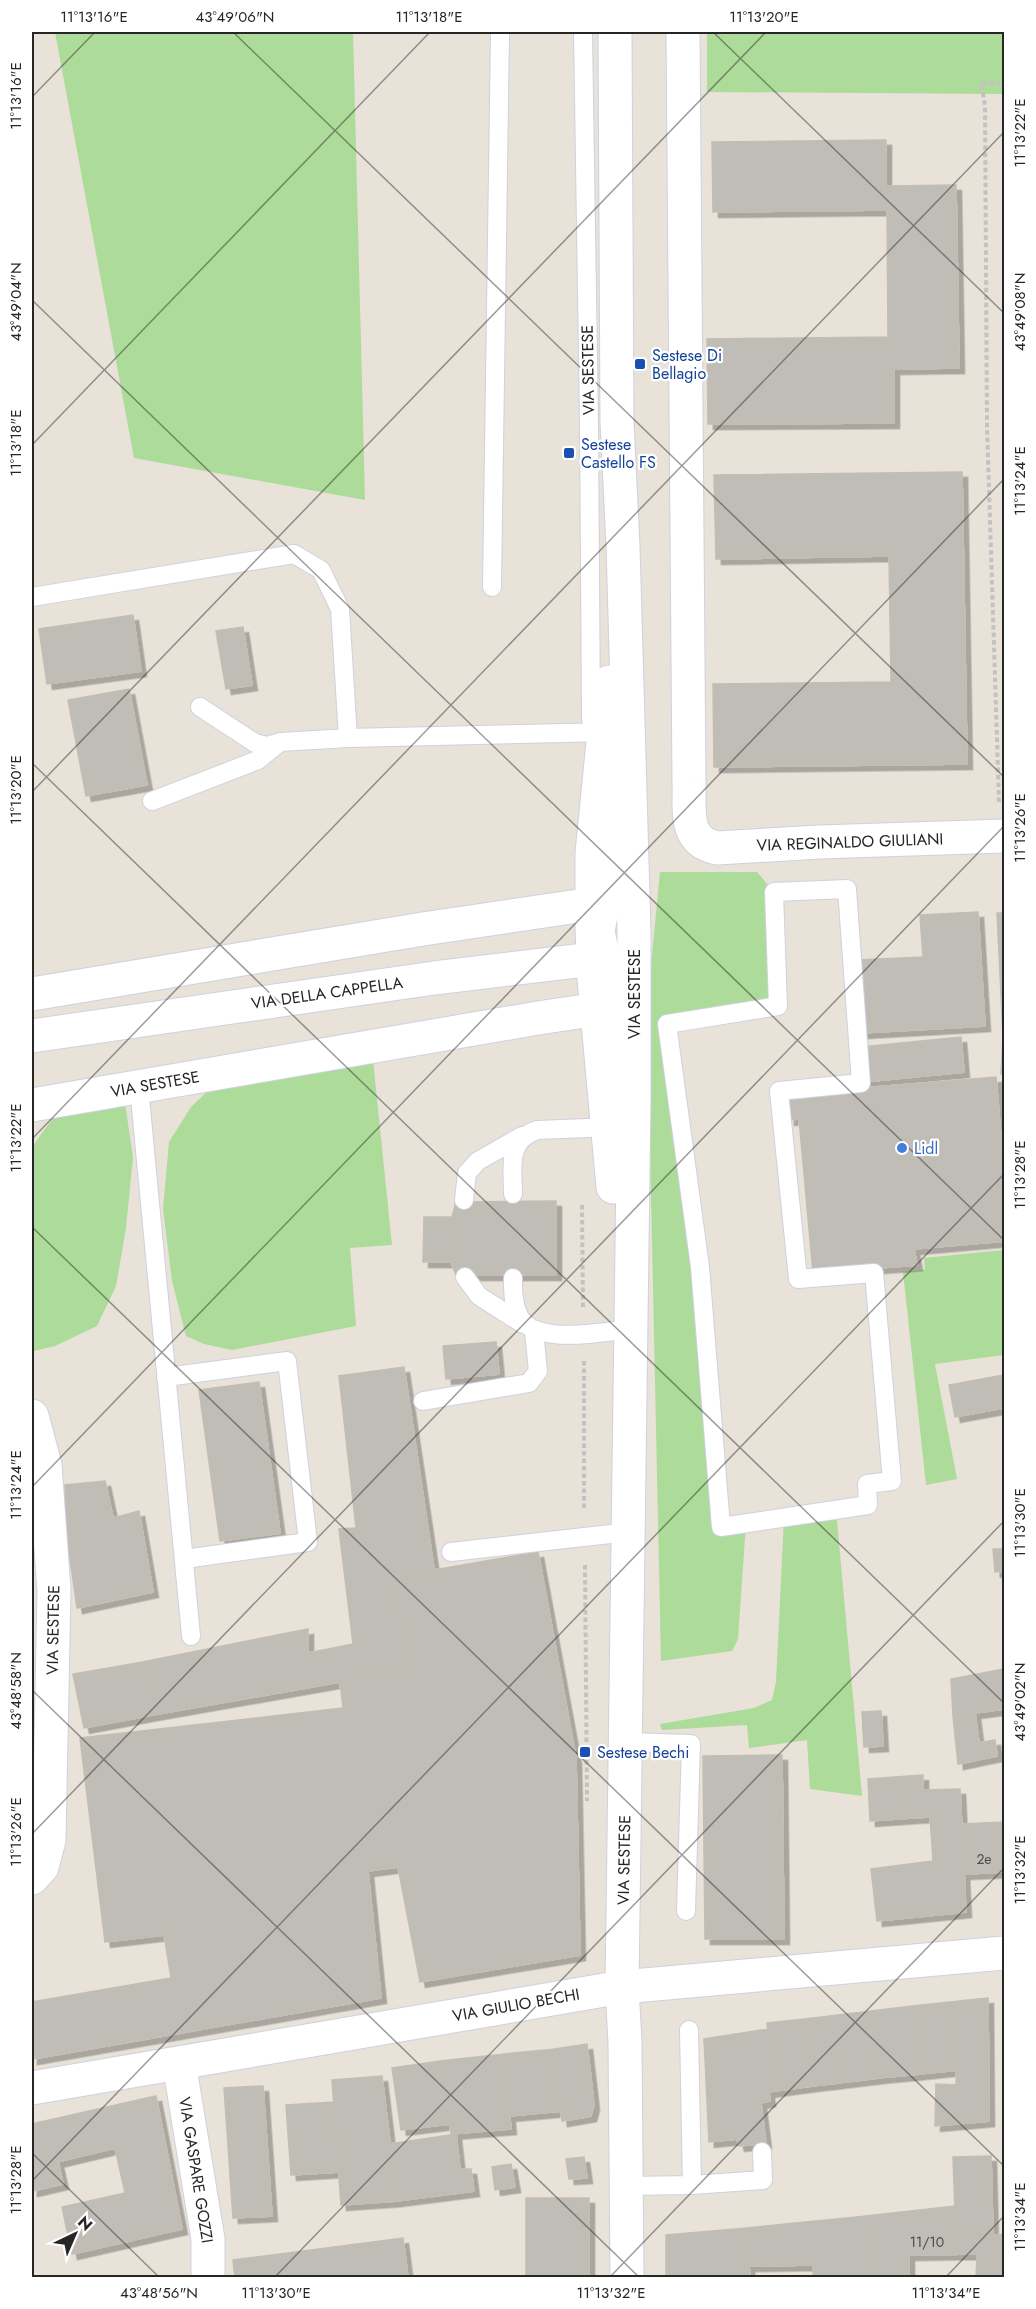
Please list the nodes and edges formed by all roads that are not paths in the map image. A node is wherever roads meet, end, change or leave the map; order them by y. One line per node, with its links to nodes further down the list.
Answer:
1 (500, 32): 5 (lane)
2 (583, 32): 9 (lane, VIA SESTESE)
3 (615, 32): 9 (street, VIA SESTESE)
4 (683, 32): 12 (street, VIA REGINALDO GIULIANI)
5 (492, 587)
6 (32, 597): 8 (lane)
7 (200, 707): 10 (lane)
8 (348, 738): 9 (lane); 10 (lane)
9 (613, 739): 14 (street); 14 (street, VIA SESTESE); 20 (street, VIA SESTESE)
10 (280, 742): 11 (lane)
11 (152, 801)
12 (1003, 836)
13 (774, 892): 13 (lane)
14 (594, 931): 15 (street); 16 (street, VIA SESTESE); 17 (street, VIA DELLA CAPPELLA); 20 (street)
15 (32, 994)
16 (598, 1010): 18 (street, VIA SESTESE); 20 (street, VIA SESTESE)
17 (32, 1036)
18 (139, 1087): 19 (street, VIA SESTESE); 28 (lane)
19 (32, 1105)
20 (625, 1117): 21 (lane); 27 (street, VIA SESTESE)
21 (526, 1134): 22 (lane); 23 (lane)
22 (513, 1194)
23 (464, 1200)
24 (465, 1277): 26 (lane)
25 (513, 1278): 26 (lane)
26 (531, 1329): 27 (lane); 29 (lane)
27 (627, 1329): 31 (street, VIA SESTESE)
28 (166, 1377): 33 (lane); 33 (lane)
29 (423, 1401)
30 (32, 1416): 36 (street, VIA SESTESE)
31 (628, 1532): 32 (lane); 35 (street, VIA SESTESE)
32 (451, 1552)
33 (183, 1559): 34 (lane)
34 (191, 1636)
35 (626, 1742): 37 (lane); 39 (street, VIA SESTESE)
36 (32, 1878)
37 (686, 1911)
38 (1005, 1953): 39 (street, VIA GIULIO BECHI)
39 (622, 1987): 41 (street, VIA GIULIO BECHI); 45 (street, VIA SESTESE)
40 (689, 2030): 44 (lane)
41 (179, 2063): 42 (street, VIA GIULIO BECHI); 46 (street, VIA GASPARE GOZZI)
42 (32, 2088)
43 (762, 2151): 44 (lane)
44 (692, 2185): 45 (lane)
45 (626, 2186): 47 (street, VIA SESTESE)
46 (208, 2277)
47 (627, 2277)

